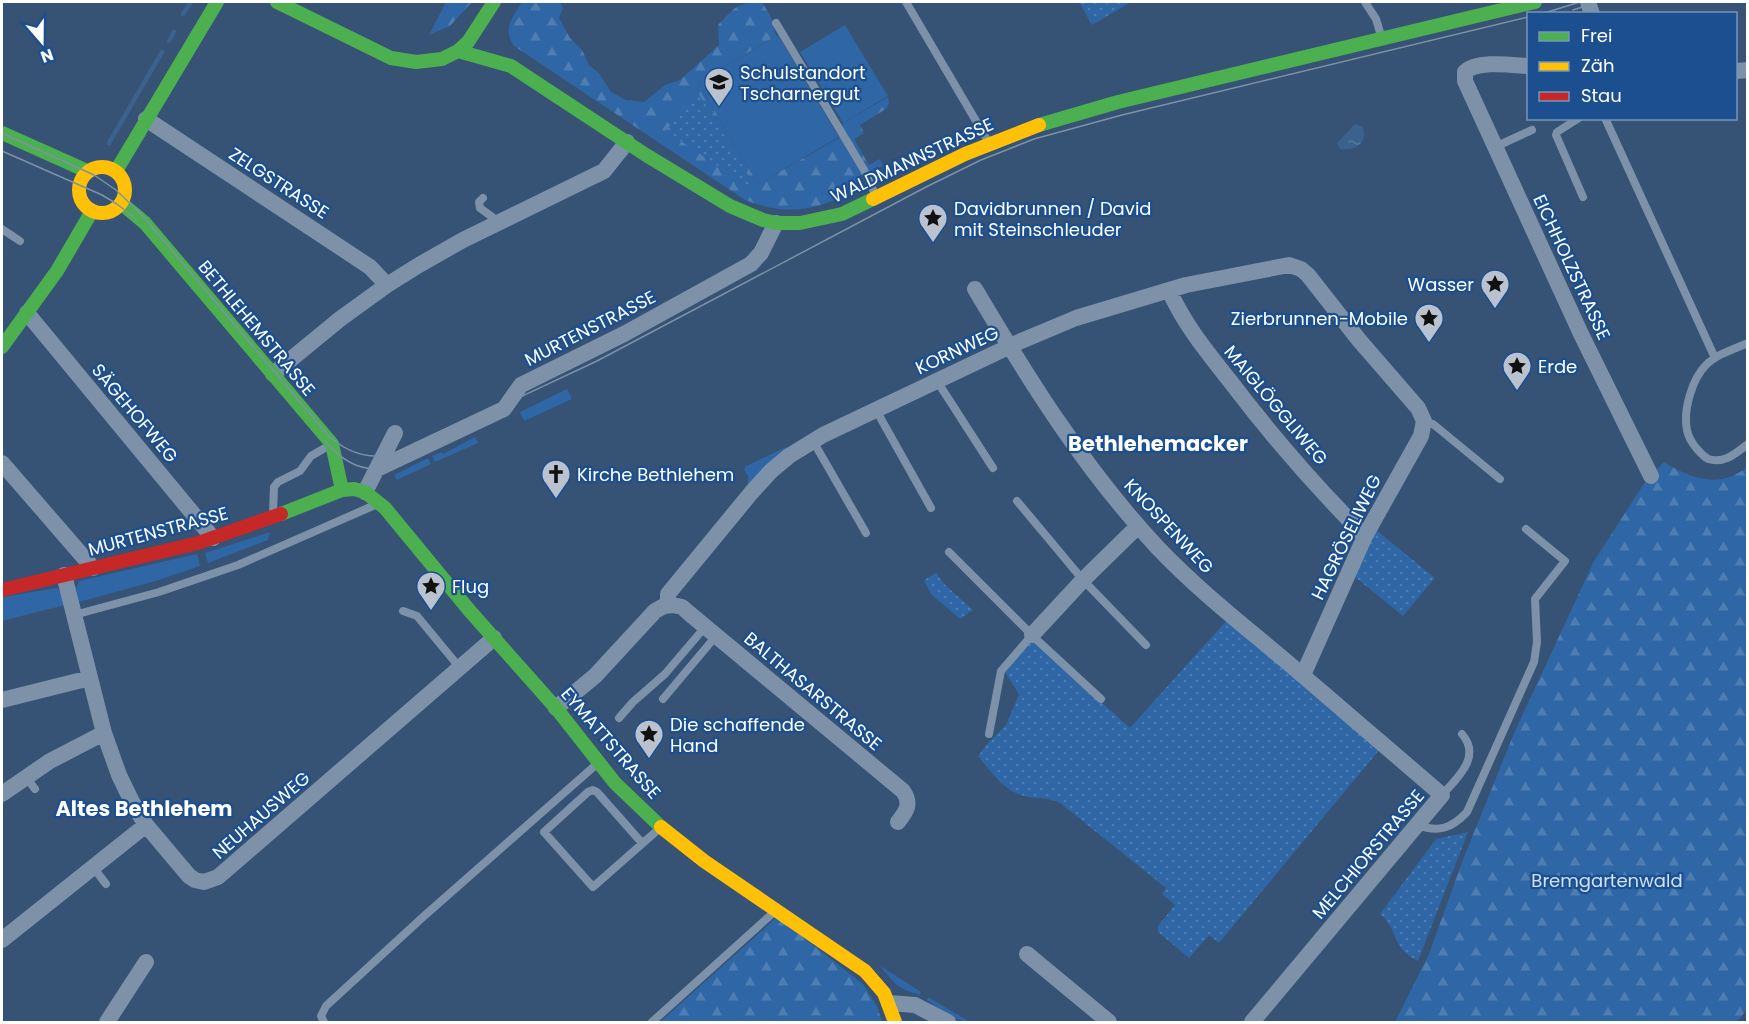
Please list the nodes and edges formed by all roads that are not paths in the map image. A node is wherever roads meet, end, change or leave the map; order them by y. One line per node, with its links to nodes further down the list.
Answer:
1 (217, 2): 11 (street)
2 (277, 2): 9 (street)
3 (494, 2): 9 (street)
4 (906, 2): 17 (lane)
5 (1365, 2): 8 (lane)
6 (1535, 2): 8 (street, WALDMANNSTRASSE)
7 (776, 23): 22 (lane)
8 (1382, 39): 17 (street, WALDMANNSTRASSE)
9 (458, 51): 16 (street, WALDMANNSTRASSE)
10 (1527, 66): 18 (street, EICHHOLZSTRASSE)
11 (146, 119): 20 (street); 30 (street, ZELGSTRASSE)
12 (1574, 120): 21 (lane)
13 (1606, 120): 37 (lane)
14 (1532, 130): 18 (lane)
15 (2, 134): 19 (street)
16 (627, 142): 26 (street); 27 (street, WALDMANNSTRASSE)
17 (989, 143): 22 (street, WALDMANNSTRASSE)
18 (1495, 147): 49 (street, EICHHOLZSTRASSE)
19 (87, 171): 20 (street); 25 (street)
20 (116, 171): 24 (street)
21 (1583, 196)
22 (877, 197): 27 (street, WALDMANNSTRASSE)
23 (483, 198): 26 (lane)
24 (121, 203): 25 (street); 38 (street, BETHLEHEMSTRASSE)
25 (92, 211): 33 (street)
26 (499, 222): 30 (street)
27 (776, 222): 48 (street, MURTENSTRASSE)
28 (2, 229): 29 (lane)
29 (20, 241)
30 (387, 285): 38 (street)
31 (975, 289): 36 (street, KNOSPENWEG)
32 (1169, 290): 36 (street, KORNWEG); 41 (street, KORNWEG); 60 (street, MAIGLÖGGLIWEG)
33 (27, 313): 35 (street); 61 (street, SÄGEHOFWEG)
34 (1748, 343): 37 (lane)
35 (2, 347)
36 (1009, 347): 39 (street, KORNWEG); 57 (street, KNOSPENWEG)
37 (1715, 358): 45 (lane)
38 (273, 374): 44 (street, BETHLEHEMSTRASSE)
39 (936, 381): 40 (street, KORNWEG); 47 (lane)
40 (876, 410): 43 (street, KORNWEG); 55 (lane)
41 (1423, 420): 50 (lane); 60 (street, HAGRÖSELIWEG)
42 (394, 433): 48 (street)
43 (813, 440): 59 (lane); 67 (street, KORNWEG)
44 (332, 444): 51 (street, BETHLEHEMSTRASSE); 56 (lane)
45 (1748, 444)
46 (2, 463): 63 (street)
47 (993, 468)
48 (377, 470): 52 (street)
49 (1651, 476)
50 (1500, 478)
51 (342, 490): 52 (street, MURTENSTRASSE); 56 (street, MURTENSTRASSE)
52 (365, 492): 54 (street, EYMATTSTRASSE)
53 (1017, 501): 65 (lane)
54 (380, 502): 69 (lane); 72 (street, EYMATTSTRASSE)
55 (931, 508)
56 (274, 517): 61 (street, MURTENSTRASSE)
57 (1138, 526): 65 (street); 75 (street, KNOSPENWEG)
58 (1526, 529): 91 (lane)
59 (866, 533)
60 (1365, 536): 75 (street, HAGRÖSELIWEG)
61 (213, 538): 63 (street, MURTENSTRASSE)
62 (949, 552): 71 (lane)
63 (93, 568): 64 (street, MURTENSTRASSE)
64 (64, 575): 66 (street, MURTENSTRASSE); 69 (street, NEUHAUSWEG)
65 (1083, 580): 71 (street); 73 (lane)
66 (2, 590)
67 (668, 605): 70 (street, BALTHASARSTRASSE); 80 (street, KORNWEG)
68 (403, 611): 74 (lane)
69 (74, 615): 76 (street, NEUHAUSWEG)
70 (710, 631): 77 (lane); 81 (lane); 90 (street, BALTHASARSTRASSE)
71 (1032, 635): 78 (lane); 83 (lane)
72 (494, 638): 74 (street, NEUHAUSWEG); 80 (street, EYMATTSTRASSE)
73 (1146, 645)
74 (460, 668): 92 (street, NEUHAUSWEG)
75 (1303, 675): 87 (street, MELCHIORSTRASSE)
76 (90, 678): 79 (street); 82 (street, NEUHAUSWEG)
77 (663, 699)
78 (1101, 699)
79 (2, 700)
80 (556, 708): 85 (street, EYMATTSTRASSE)
81 (620, 718)
82 (104, 733): 86 (street); 92 (street, NEUHAUSWEG)
83 (989, 734)
84 (1462, 734): 87 (lane)
85 (598, 763): 88 (lane); 93 (street, EYMATTSTRASSE)
86 (2, 794)
87 (1442, 795): 91 (street, MELCHIORSTRASSE)
88 (560, 798): 89 (lane); 103 (lane)
89 (570, 809): 94 (lane); 94 (lane)
90 (898, 822)
91 (1417, 824): 108 (street, MELCHIORSTRASSE)
92 (146, 825): 95 (street)
93 (660, 827): 94 (lane); 97 (street, EYMATTSTRASSE)
94 (642, 843)
95 (93, 867): 96 (lane); 98 (street)
96 (106, 884)
97 (777, 910): 101 (street, EYMATTSTRASSE); 104 (lane)
98 (2, 940)
99 (1027, 954): 107 (street)
100 (146, 962): 102 (street)
101 (889, 1004): 105 (street, EYMATTSTRASSE); 106 (street)
102 (107, 1023)
103 (324, 1023)
104 (652, 1023)
105 (895, 1023)
106 (948, 1023)
107 (1109, 1023)
108 (1252, 1023)

